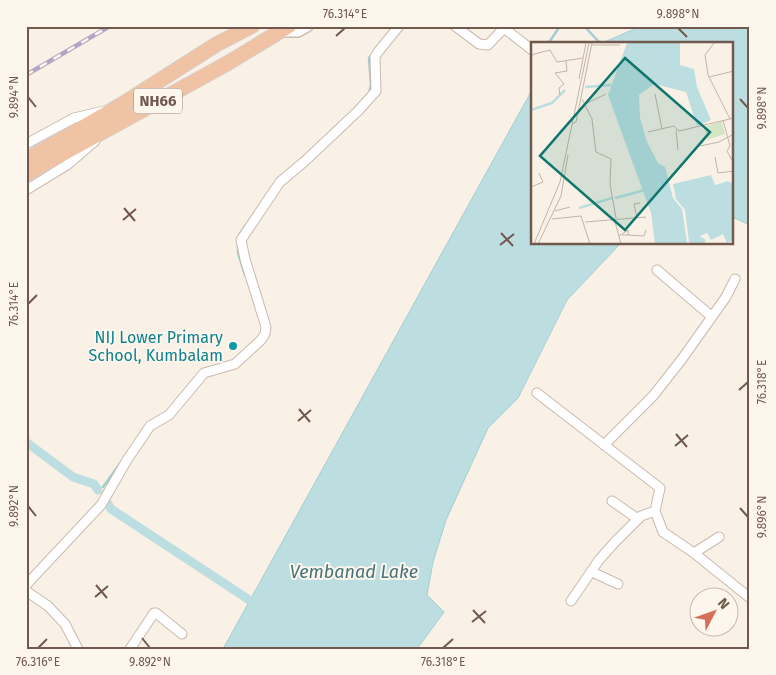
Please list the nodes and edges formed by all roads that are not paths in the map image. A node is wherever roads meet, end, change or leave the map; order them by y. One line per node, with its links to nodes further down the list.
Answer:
1 (252, 26): 7 (highway, NH66)
2 (307, 26): 5 (street)
3 (399, 26): 25 (street)
4 (455, 26): 6 (street)
5 (281, 28): 8 (highway, NH66)
6 (531, 49)
7 (121, 105): 9 (street); 10 (highway, NH66)
8 (116, 123): 11 (highway, NH66); 12 (street)
9 (26, 144)
10 (26, 160)
11 (26, 174)
12 (26, 190)
13 (657, 270): 15 (street)
14 (735, 279): 15 (street)
15 (711, 316): 17 (street)
16 (537, 392): 17 (street)
17 (604, 445): 19 (street)
18 (612, 501): 20 (street)
19 (655, 511): 20 (street); 22 (street)
20 (638, 519): 23 (street)
21 (719, 537): 22 (street)
22 (694, 553): 27 (street)
23 (592, 572): 24 (street); 28 (street)
24 (618, 584)
25 (26, 585)
26 (26, 591): 30 (street)
27 (750, 598)
28 (571, 601)
29 (182, 634): 31 (street)
30 (78, 649)
31 (130, 649)

